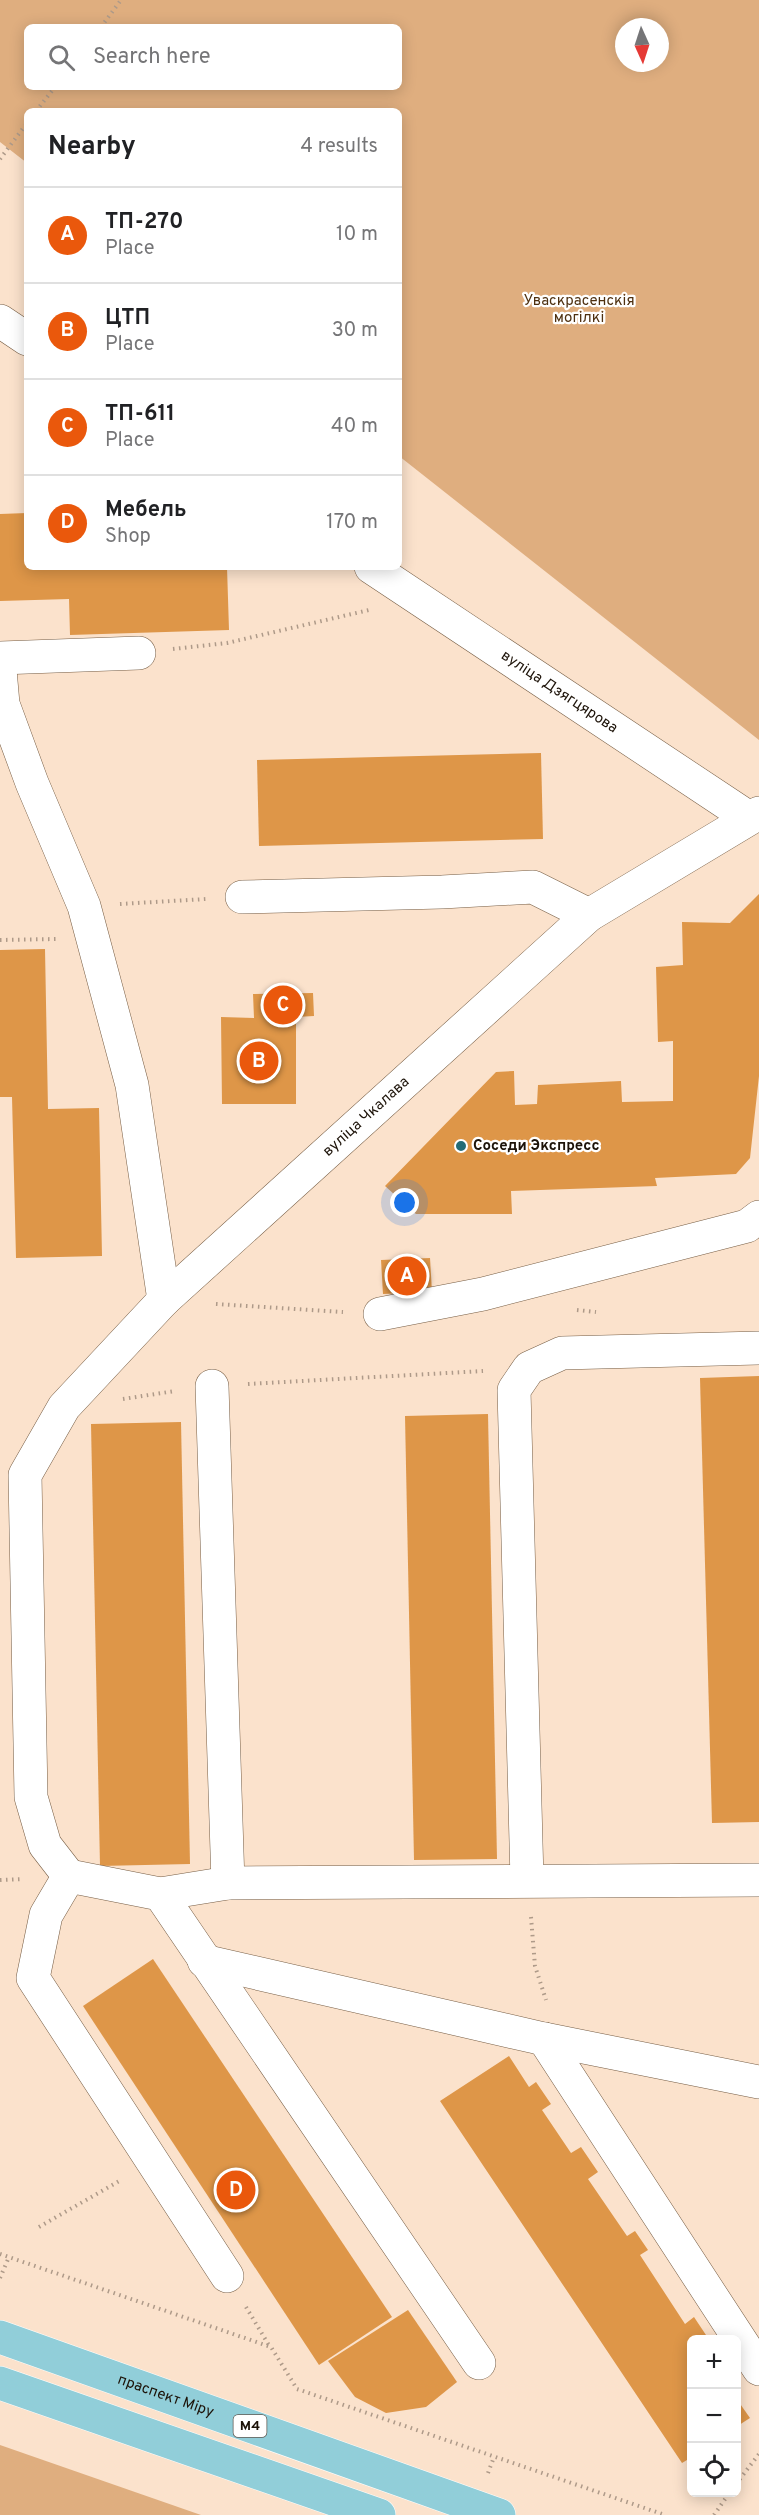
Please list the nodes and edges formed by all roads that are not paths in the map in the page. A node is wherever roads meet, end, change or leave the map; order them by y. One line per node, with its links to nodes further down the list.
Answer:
1 (0, 321): 2 (street)
2 (24, 337)
3 (376, 570): 7 (street, вуліца Дзягцярова)
4 (139, 653): 5 (street)
5 (0, 658)
6 (0, 670): 11 (street)
7 (754, 816): 9 (street, вуліца Чкалава)
8 (242, 897): 9 (street)
9 (589, 915): 11 (street, вуліца Чкалава)
10 (759, 1217): 12 (street)
11 (164, 1300): 15 (street, вуліца Чкалава)
12 (380, 1314)
13 (759, 1348): 17 (street)
14 (212, 1386): 19 (street)
15 (13, 1477): 16 (street)
16 (69, 1876): 20 (street); 24 (street)
17 (527, 1880): 18 (street); 19 (street)
18 (759, 1880)
19 (228, 1883): 20 (street)
20 (160, 1894): 21 (street)
21 (204, 1961): 22 (street); 26 (street)
22 (552, 2040): 23 (street); 27 (street)
23 (759, 2082)
24 (227, 2276)
25 (0, 2337): 30 (main road, праспект Міру / М4)
26 (479, 2363)
27 (759, 2369)
28 (0, 2383): 29 (main road)
29 (379, 2515)
30 (499, 2515)

